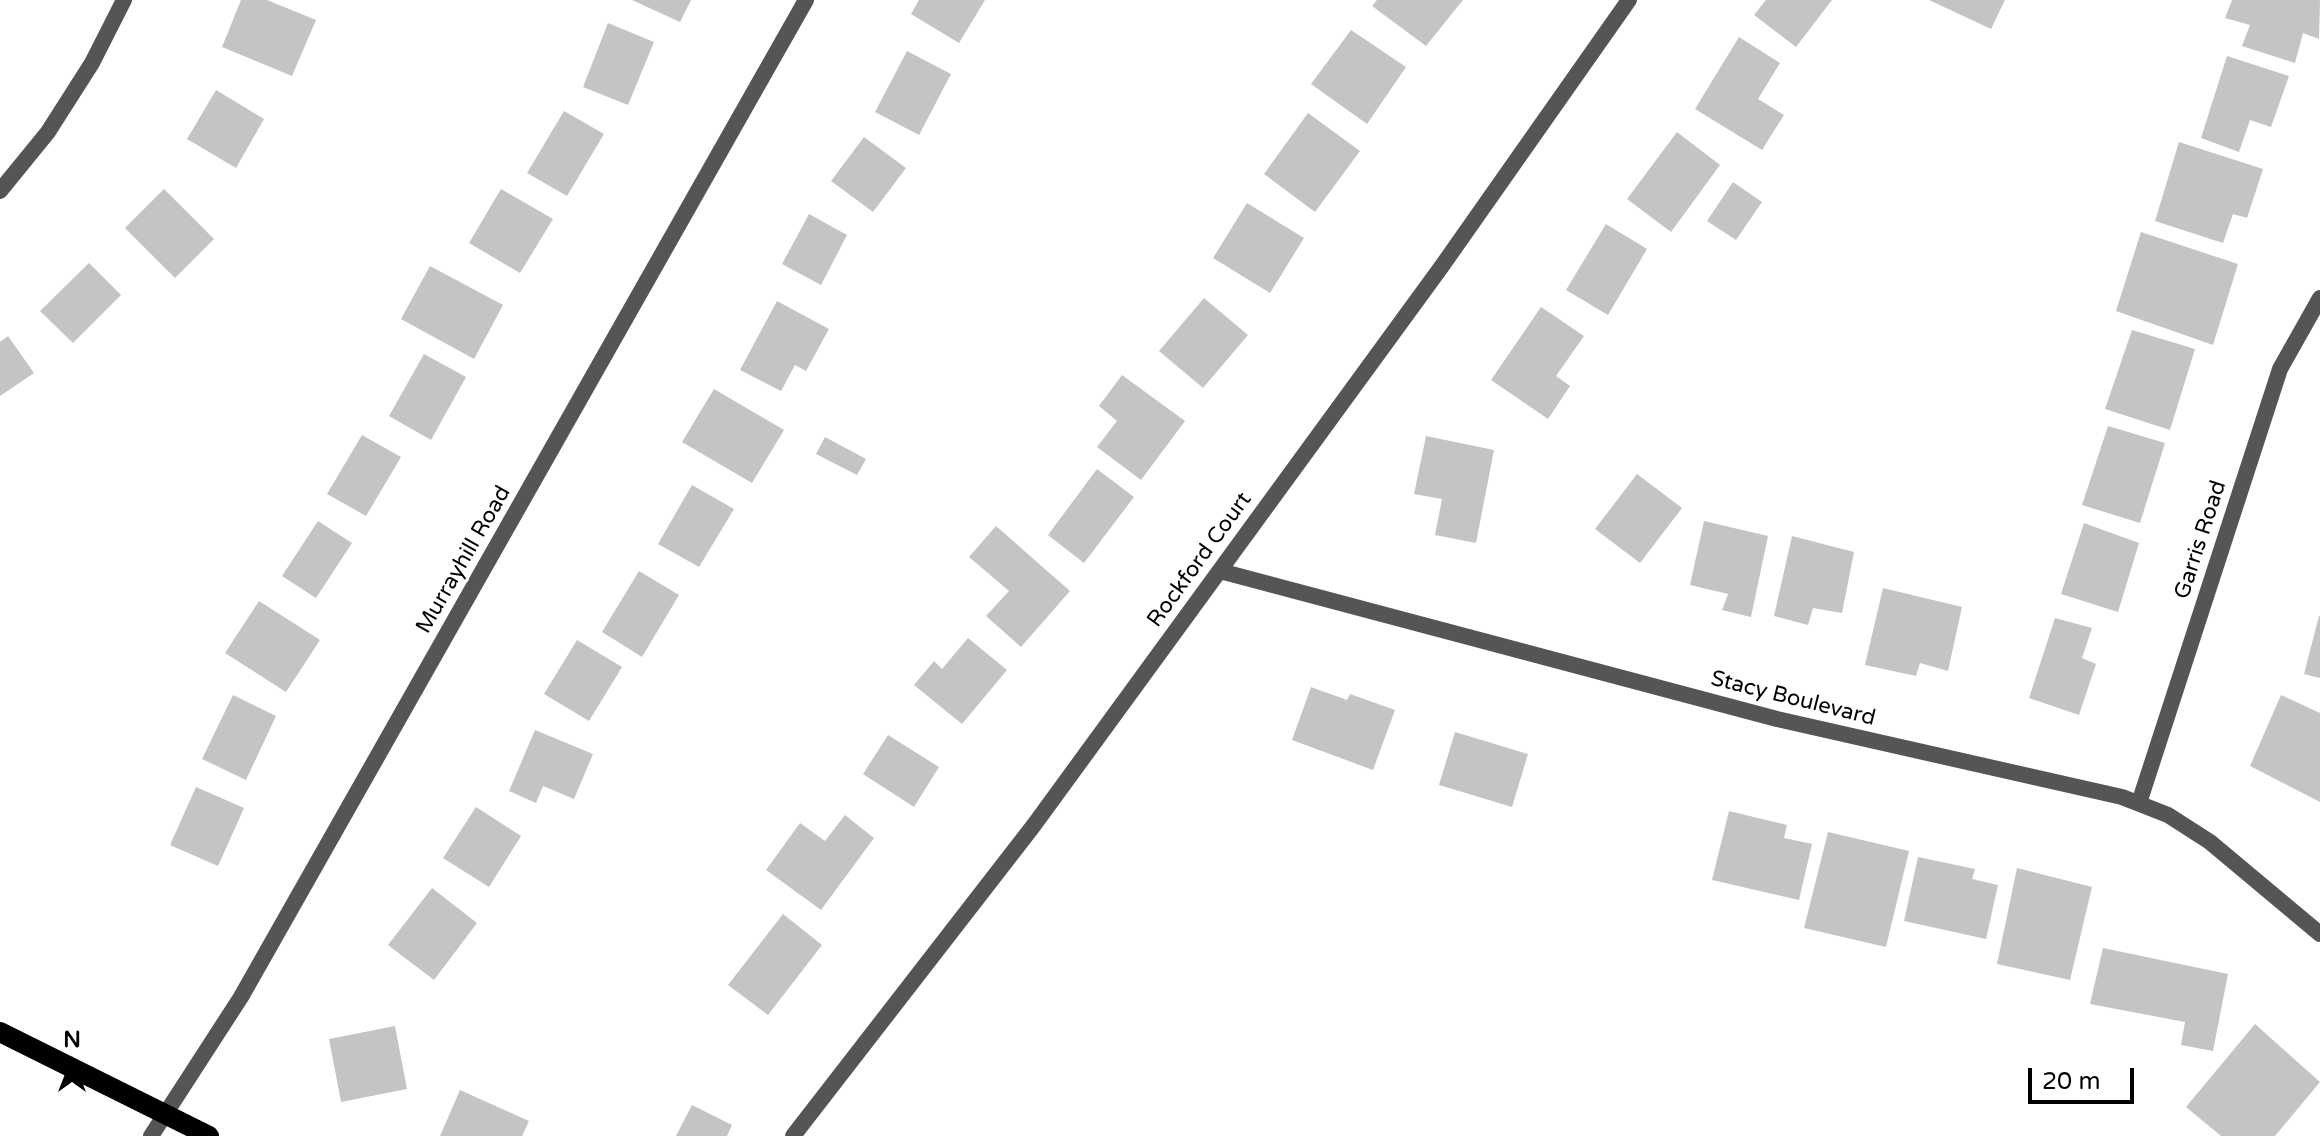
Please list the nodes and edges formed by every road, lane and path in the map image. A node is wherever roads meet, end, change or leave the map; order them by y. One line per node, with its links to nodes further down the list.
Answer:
1 (124, 0): 4 (street)
2 (806, 0): 10 (street, Murrayhill Road)
3 (1629, 0): 6 (street, Rockford Court)
4 (0, 191)
5 (2320, 298): 7 (street, Garris Road)
6 (1220, 571): 7 (street, Stacy Boulevard); 13 (street, Rockford Court)
7 (2139, 803): 8 (street, Stacy Boulevard)
8 (2320, 934)
9 (0, 1032): 10 (main road)
10 (164, 1114): 11 (street, Murrayhill Road); 12 (main road)
11 (151, 1136)
12 (209, 1136)
13 (793, 1136)

